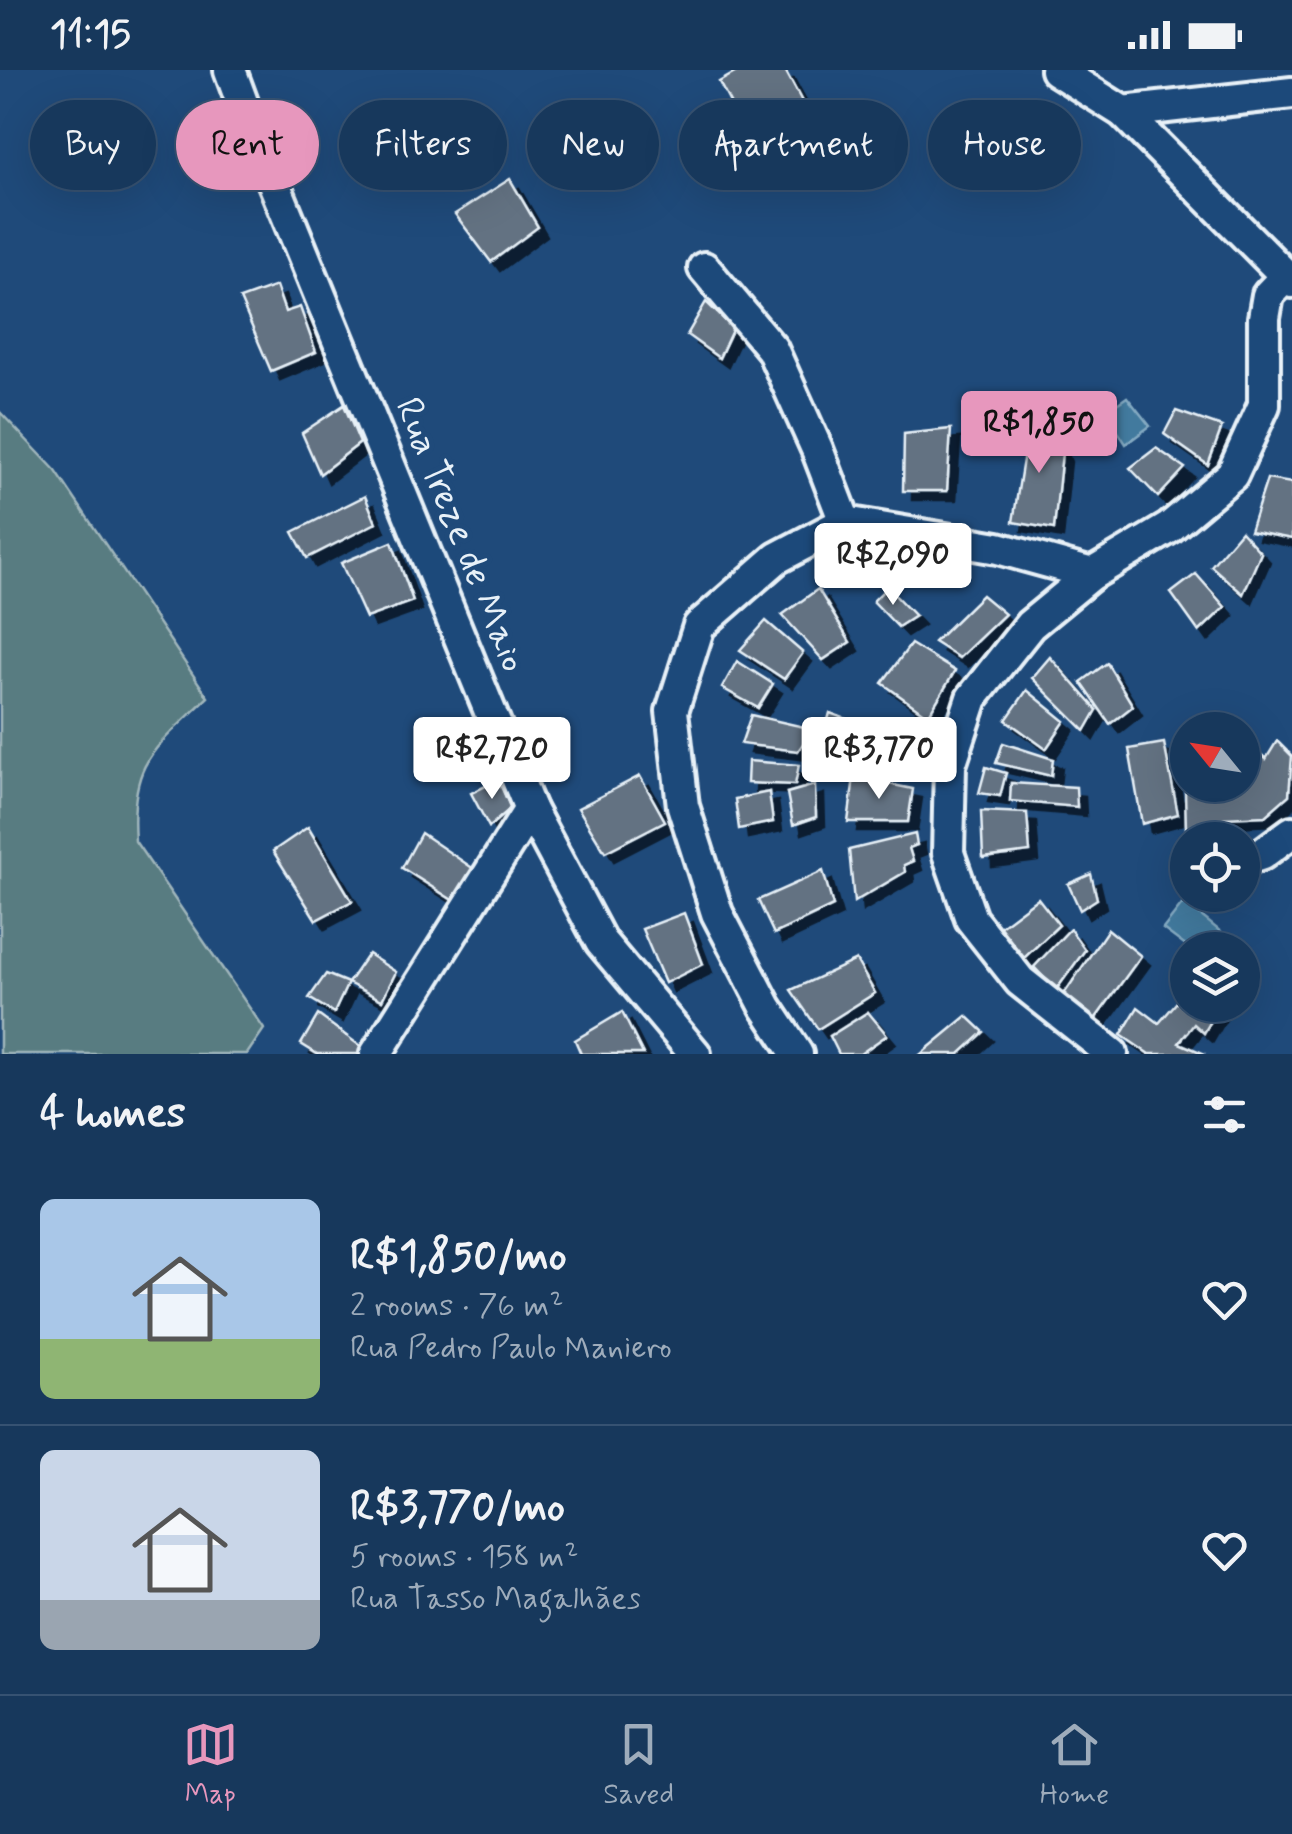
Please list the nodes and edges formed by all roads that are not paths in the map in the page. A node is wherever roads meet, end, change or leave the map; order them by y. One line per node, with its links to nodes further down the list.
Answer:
1 (230, 70): 9 (street, Rua Treze de Maio)
2 (1056, 70): 4 (street)
3 (1292, 93): 4 (street)
4 (1123, 112): 6 (street)
5 (704, 268): 7 (street)
6 (1289, 279): 8 (street)
7 (846, 522): 8 (street); 14 (street)
8 (1092, 574): 15 (street)
9 (530, 810): 12 (street); 13 (street, Rua Treze de Maio)
10 (1292, 832): 11 (street)
11 (1260, 855)
12 (376, 1054)
13 (695, 1054)
14 (797, 1054)
15 (1112, 1054)

